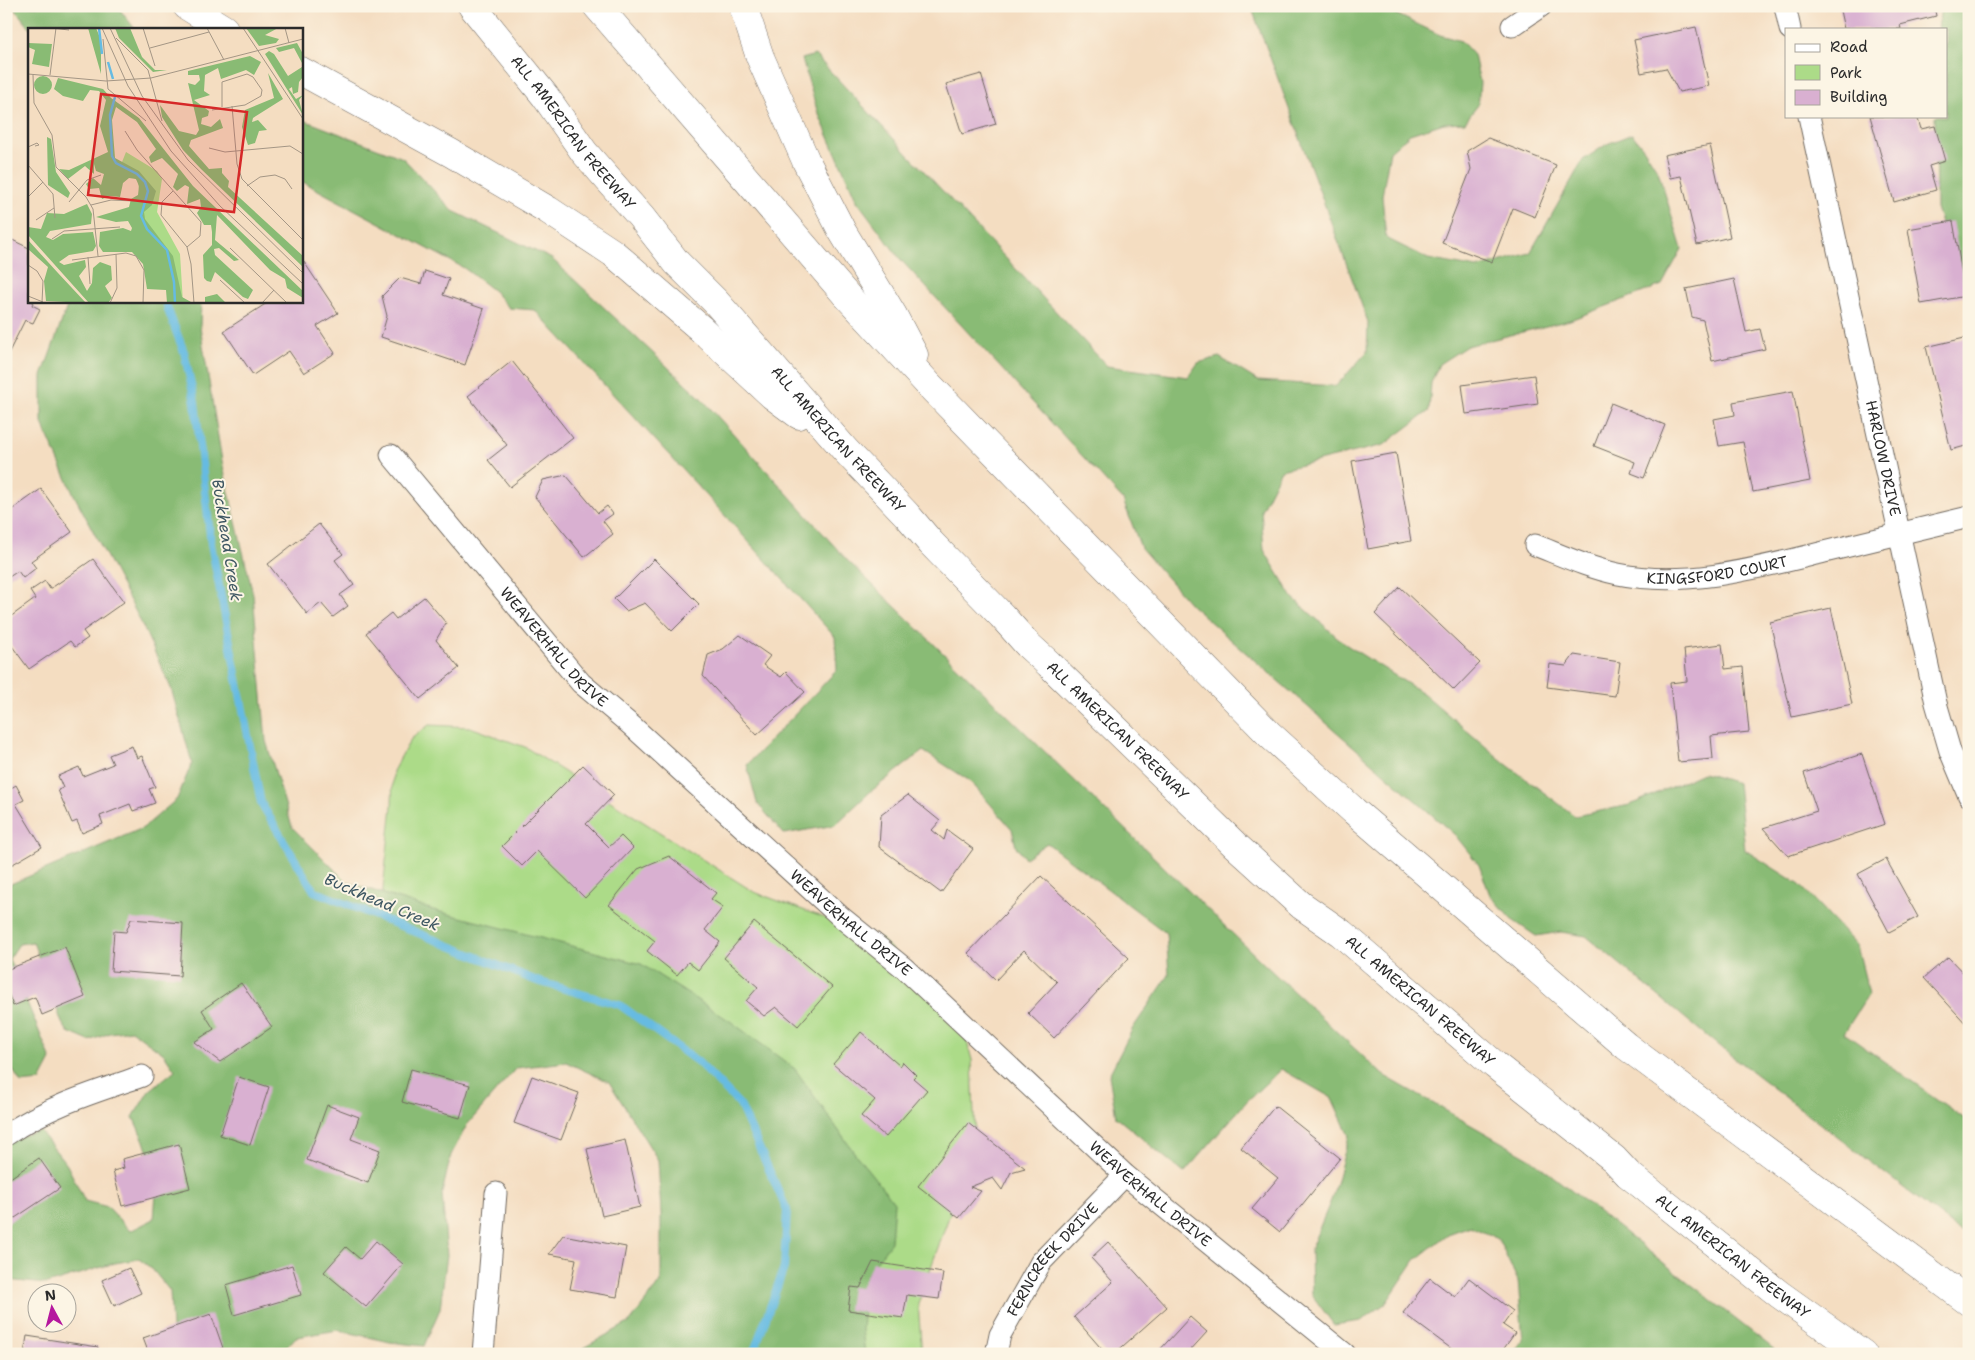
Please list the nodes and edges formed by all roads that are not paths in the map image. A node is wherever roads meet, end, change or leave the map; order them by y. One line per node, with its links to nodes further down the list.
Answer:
1 (187, 6): 8 (highway)
2 (472, 6): 13 (highway, ALL AMERICAN FREEWAY)
3 (598, 6): 12 (highway)
4 (743, 6): 12 (highway)
5 (1541, 6): 7 (street)
6 (1785, 6): 9 (street)
7 (1512, 26)
8 (222, 28)
9 (1790, 28)
10 (302, 72): 13 (highway)
11 (1809, 118): 16 (street, HARLOW DRIVE)
12 (929, 385): 23 (highway)
13 (846, 451): 27 (highway, ALL AMERICAN FREEWAY)
14 (391, 455): 21 (street, WEAVERHALL DRIVE)
15 (1969, 518): 16 (street, KINGSFORD COURT)
16 (1899, 534): 17 (street, KINGSFORD COURT); 18 (street, HARLOW DRIVE)
17 (1536, 545)
18 (1969, 796)
19 (142, 1076): 20 (street)
20 (6, 1135)
21 (1125, 1175): 25 (street, FERNCREEK DRIVE); 26 (street, WEAVERHALL DRIVE)
22 (496, 1193): 24 (street)
23 (1969, 1302)
24 (483, 1354)
25 (996, 1354)
26 (1345, 1354)
27 (1863, 1354)

